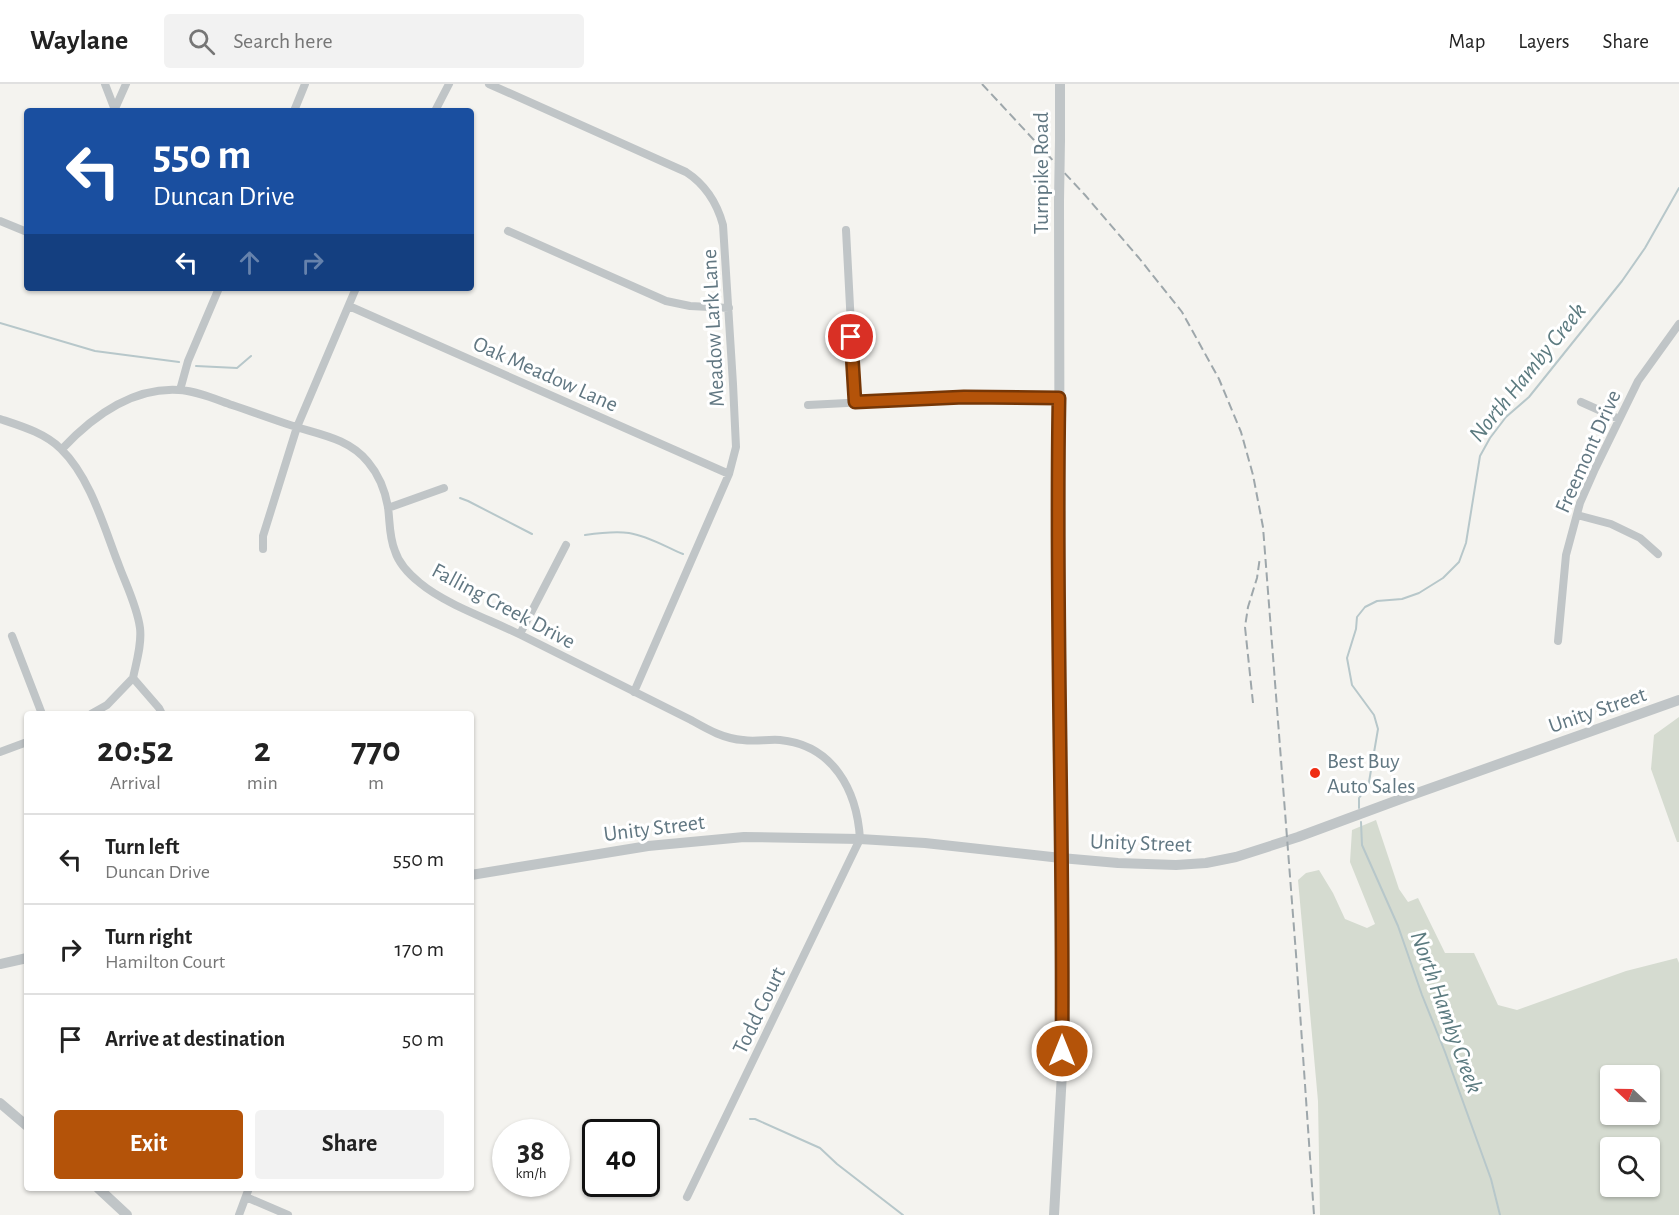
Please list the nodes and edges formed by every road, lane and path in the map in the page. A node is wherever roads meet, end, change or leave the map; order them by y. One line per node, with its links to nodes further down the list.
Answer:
1 (105, 84): 7 (street)
2 (126, 84): 8 (street)
3 (305, 84): 9 (street)
4 (449, 84): 10 (street)
5 (489, 84): 18 (street, Meadow Lark Lane)
6 (1060, 84): 21 (street, Turnpike Road, bridge)
7 (113, 108)
8 (115, 108)
9 (295, 108)
10 (437, 108)
11 (0, 221): 13 (street)
12 (846, 230): 22 (street)
13 (24, 231)
14 (508, 231): 18 (street)
15 (218, 291): 20 (street)
16 (355, 291): 17 (street)
17 (349, 306): 27 (street); 29 (street, Oak Meadow Lane)
18 (729, 308): 29 (street, Meadow Lark Lane)
19 (1679, 324): 26 (street, Freemont Drive)
20 (180, 390): 27 (street, Falling Creek Drive); 28 (street, Falling Creek Drive)
21 (1059, 398): 22 (street); 48 (street, Turnpike Road)
22 (855, 402): 24 (street)
23 (1581, 402): 26 (street)
24 (808, 405)
25 (0, 419): 28 (street)
26 (1619, 419): 32 (street, Freemont Drive)
27 (297, 427): 31 (street, Falling Creek Drive); 34 (street)
28 (62, 449): 39 (street)
29 (729, 474): 40 (street, Meadow Lark Lane)
30 (444, 488): 31 (street)
31 (388, 508): 36 (street, Falling Creek Drive)
32 (1577, 515): 35 (street); 38 (street, Freemont Drive)
33 (566, 545): 36 (street)
34 (263, 549)
35 (1658, 554)
36 (520, 634): 40 (street, Falling Creek Drive)
37 (12, 636): 42 (street)
38 (1558, 641)
39 (133, 678): 43 (street); 44 (street)
40 (634, 692): 47 (street, Falling Creek Drive)
41 (1679, 700): 48 (street, Unity Street)
42 (41, 711)
43 (96, 711)
44 (160, 711)
45 (24, 743): 46 (street)
46 (0, 752)
47 (860, 839): 48 (street, Unity Street); 49 (street, Unity Street); 57 (street, Todd Court)
48 (1061, 858): 61 (street, Turnpike Road)
49 (474, 875)
50 (24, 959): 51 (street)
51 (0, 964)
52 (0, 1103): 53 (street)
53 (24, 1123)
54 (101, 1191): 58 (street)
55 (248, 1191): 56 (street)
56 (246, 1197): 59 (street); 60 (street)
57 (687, 1197)
58 (127, 1215)
59 (239, 1215)
60 (288, 1215)
61 (1054, 1215)

